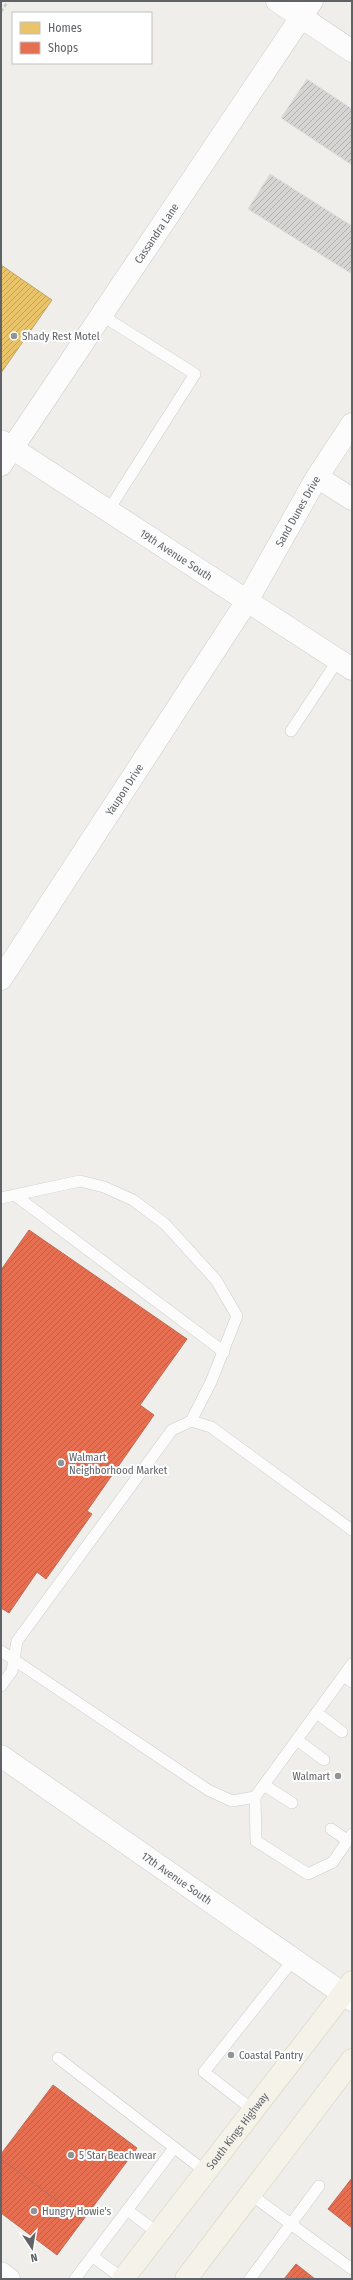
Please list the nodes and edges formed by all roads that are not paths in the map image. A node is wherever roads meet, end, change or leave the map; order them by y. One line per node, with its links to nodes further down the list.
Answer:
1 (276, 1): 2 (street)
2 (306, 9): 3 (street); 4 (street, Cassandra Lane)
3 (352, 51)
4 (101, 315): 6 (street, Cassandra Lane); 9 (lane)
5 (352, 424): 7 (street, Sand Dunes Drive)
6 (5, 451): 9 (street, 19th Avenue South)
7 (317, 477): 8 (street); 10 (street, Sand Dunes Drive)
8 (352, 499)
9 (108, 511): 10 (street, 19th Avenue South)
10 (247, 601): 11 (street, 19th Avenue South); 13 (street, Yaupon Drive)
11 (345, 665): 12 (lane)
12 (291, 731)
13 (1, 979)
14 (16, 1196): 15 (lane); 16 (lane); 16 (lane)
15 (1, 1198)
16 (224, 1352): 17 (lane)
17 (192, 1421): 18 (lane); 20 (lane)
18 (352, 1530)
19 (1, 1651): 20 (lane)
20 (14, 1660): 23 (lane); 30 (lane)
21 (352, 1664): 22 (lane)
22 (348, 1679): 24 (lane)
23 (1, 1686)
24 (317, 1713): 25 (lane); 26 (lane)
25 (342, 1732)
26 (297, 1740): 28 (lane); 29 (lane)
27 (1, 1756): 34 (street, 17th Avenue South)
28 (324, 1760)
29 (264, 1784): 30 (lane); 31 (lane)
30 (255, 1797): 33 (lane)
31 (292, 1803)
32 (331, 1829): 33 (lane)
33 (350, 1838)
34 (293, 1960): 35 (street, 17th Avenue South); 38 (lane)
35 (349, 1992): 38 (main road, South Kings Highway)
36 (58, 2058): 39 (lane)
37 (349, 2071): 42 (main road)
38 (254, 2110): 40 (main road, South Kings Highway)
39 (174, 2148): 40 (lane); 43 (lane)
40 (206, 2172): 45 (main road, South Kings Highway)
41 (319, 2186): 44 (lane)
42 (250, 2194): 44 (lane); 52 (main road)
43 (127, 2210): 45 (lane); 46 (lane)
44 (291, 2224): 47 (lane); 53 (lane)
45 (158, 2233): 51 (main road, South Kings Highway)
46 (92, 2256): 50 (lane); 51 (lane)
47 (352, 2269)
48 (1, 2273): 49 (street)
49 (9, 2279)
50 (74, 2279)
51 (123, 2279)
52 (186, 2279)
53 (250, 2279)

